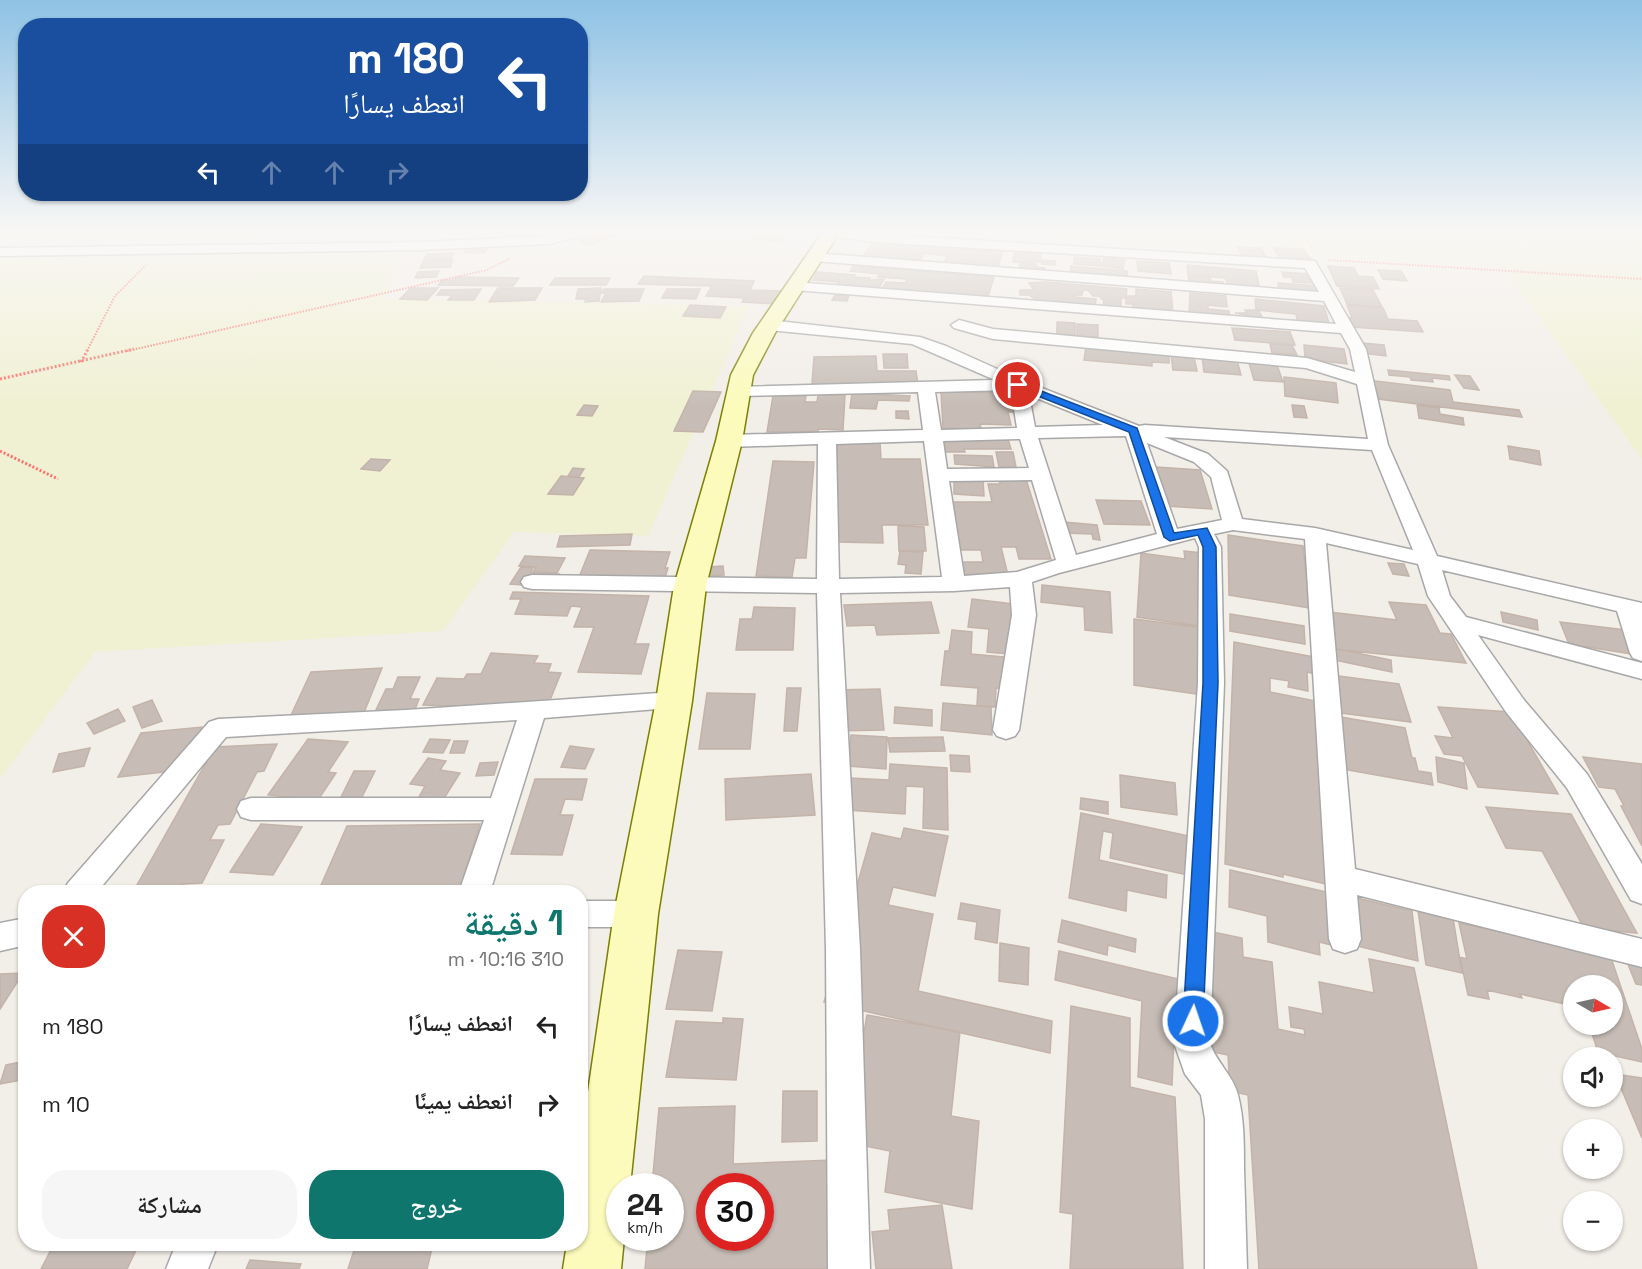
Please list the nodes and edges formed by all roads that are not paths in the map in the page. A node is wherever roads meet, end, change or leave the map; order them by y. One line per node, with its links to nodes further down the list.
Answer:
1 (791, 289): 10 (main road)
2 (1030, 289): 7 (street)
3 (1030, 289): 7 (street)
4 (1133, 289): 7 (street)
5 (1183, 289): 9 (street)
6 (1325, 289): 8 (street)
7 (1133, 297): 9 (street); 9 (street)
8 (1328, 297): 9 (street); 12 (street)
9 (1183, 301): 12 (street); 13 (street)
10 (769, 325): 15 (street); 17 (main road)
11 (959, 325): 13 (street)
12 (1346, 329): 14 (street)
13 (1241, 356): 14 (street)
14 (1365, 381): 23 (street)
15 (1018, 385): 16 (street); 18 (street); 19 (street)
16 (926, 388): 17 (street); 20 (street)
17 (738, 391): 22 (main road)
18 (1133, 430): 19 (street); 23 (street); 26 (street); 29 (street)
19 (1028, 435): 20 (street); 24 (street)
20 (932, 437): 21 (street); 25 (street)
21 (827, 439): 22 (street); 36 (street)
22 (729, 441): 35 (main road)
23 (1379, 445): 30 (street)
24 (1041, 474): 25 (street); 31 (street)
25 (938, 475): 34 (street)
26 (1233, 524): 27 (street); 28 (street)
27 (1202, 531): 29 (street); 60 (street)
28 (1315, 534): 30 (street); 46 (street)
29 (1170, 537): 31 (street)
30 (1427, 558): 37 (street); 38 (street)
31 (1068, 563): 32 (street)
32 (1020, 579): 34 (street); 43 (street)
33 (532, 582): 35 (street)
34 (954, 584): 36 (street)
35 (690, 586): 36 (street); 41 (main road)
36 (828, 586): 59 (street)
37 (1635, 608): 39 (street)
38 (1456, 622): 40 (street); 49 (street)
39 (1642, 653)
40 (1642, 671)
41 (674, 701): 42 (street); 51 (main road)
42 (534, 710): 45 (street); 47 (street)
43 (1006, 730)
44 (251, 809): 45 (street)
45 (502, 809): 48 (street)
46 (1340, 878): 54 (street); 55 (street)
47 (85, 885)
48 (477, 885)
49 (1642, 891)
50 (588, 914): 51 (street)
51 (636, 914): 58 (main road)
52 (18, 934): 53 (street)
53 (0, 937)
54 (1345, 939)
55 (1642, 953)
56 (194, 1251): 57 (street)
57 (187, 1269)
58 (592, 1269)
59 (849, 1269)
60 (1226, 1269)

